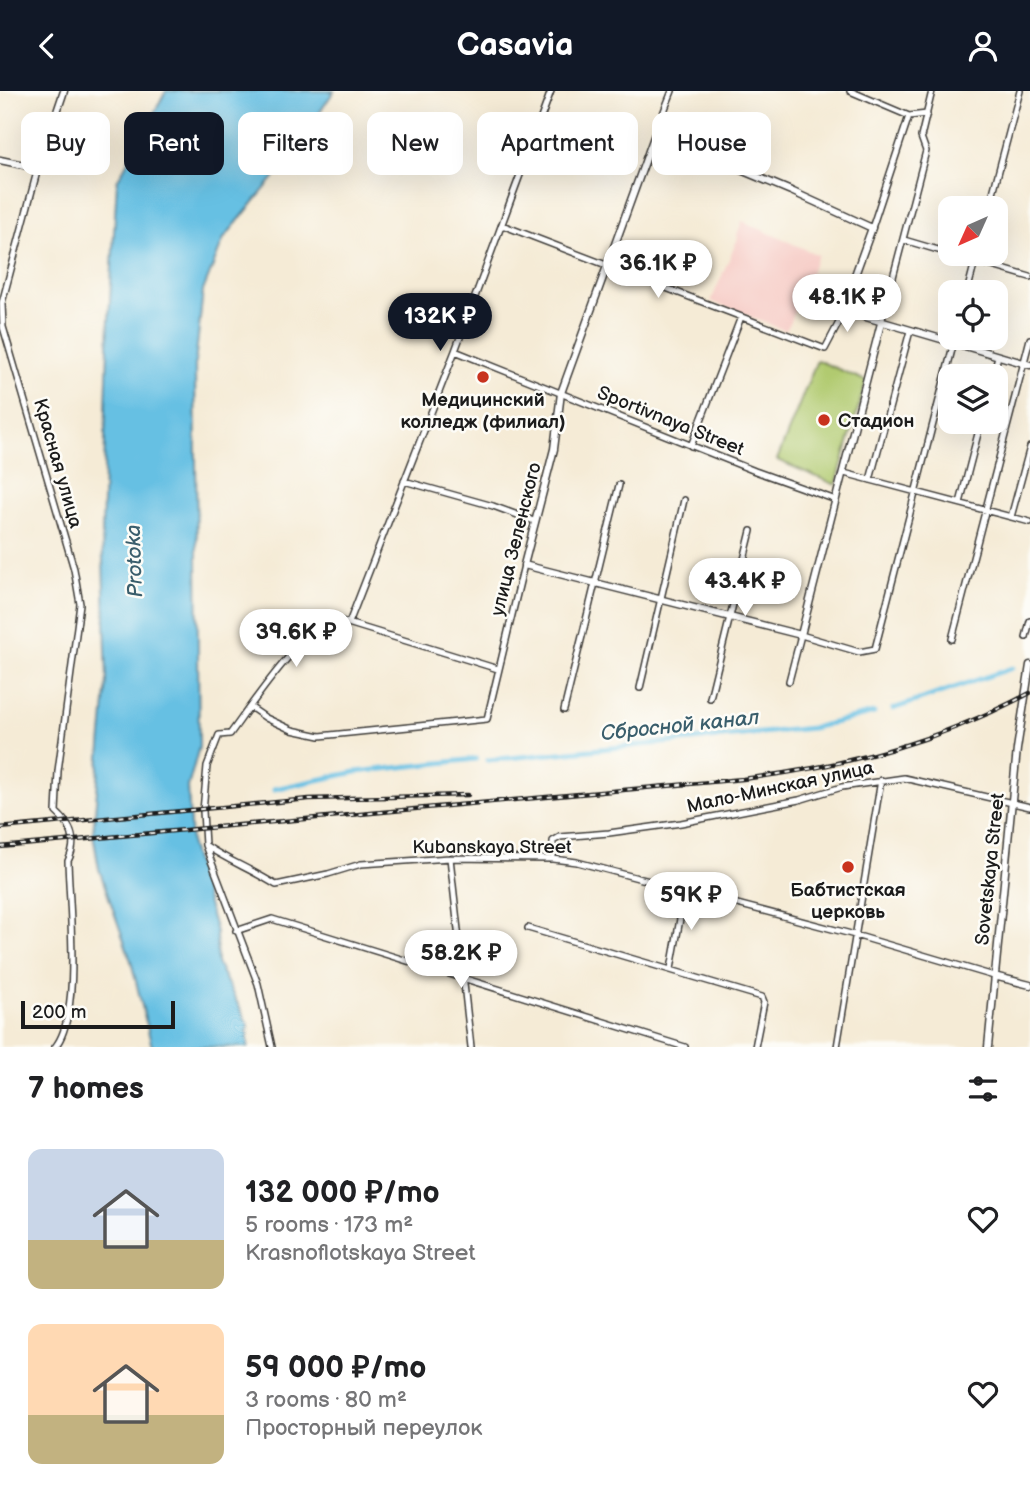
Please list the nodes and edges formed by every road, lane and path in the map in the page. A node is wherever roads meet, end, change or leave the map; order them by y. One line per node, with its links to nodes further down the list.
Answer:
1 (64, 91): 7 (street)
2 (551, 91): 17 (street)
3 (672, 91): 8 (street, улица Зеленского)
4 (850, 91): 10 (street)
5 (932, 91): 9 (street)
6 (1020, 91): 16 (street)
7 (57, 112)
8 (664, 112)
9 (927, 114): 10 (street); 19 (street)
10 (909, 116): 18 (street)
11 (652, 142): 22 (street, улица Зеленского)
12 (0, 160): 13 (street)
13 (21, 165)
14 (36, 175): 27 (street, Красная улица)
15 (753, 175): 18 (street)
16 (992, 196)
17 (502, 225): 22 (street); 33 (street)
18 (872, 228): 24 (street)
19 (904, 240): 20 (street); 26 (street)
20 (938, 250)
21 (992, 266): 23 (street)
22 (608, 267): 25 (street); 37 (street, улица Зеленского)
23 (1030, 277)
24 (854, 305): 25 (street); 26 (street)
25 (741, 317): 39 (street)
26 (881, 323): 28 (street); 41 (street)
27 (2, 326): 84 (street, Красная улица)
28 (909, 331): 29 (street); 42 (street)
29 (938, 337)
30 (1030, 339): 36 (street)
31 (951, 350): 45 (street)
32 (982, 350): 34 (street)
33 (455, 351): 37 (street, Sportivnaya Street); 43 (street)
34 (998, 356): 35 (street); 36 (street)
35 (996, 364)
36 (1027, 364): 49 (street)
37 (561, 393): 39 (street, Sportivnaya Street); 51 (street, улица Зеленского)
38 (978, 434): 48 (street)
39 (691, 446): 47 (street, Sportivnaya Street)
40 (1030, 447): 50 (street)
41 (844, 473): 42 (street); 47 (street)
42 (870, 480): 45 (street)
43 (404, 481): 51 (street); 59 (street)
44 (619, 485): 55 (street)
45 (915, 492): 48 (street); 60 (street)
46 (684, 500): 56 (street)
47 (836, 501): 60 (street)
48 (960, 503): 49 (street)
49 (986, 510): 50 (street); 62 (street)
50 (1011, 517): 52 (street)
51 (534, 521): 54 (street, улица Зеленского)
52 (1030, 522)
53 (751, 531): 57 (street)
54 (524, 565): 55 (street); 64 (street, улица Зеленского)
55 (593, 583): 56 (street); 69 (street)
56 (660, 600): 57 (street); 66 (street)
57 (731, 618): 60 (street); 67 (street)
58 (1030, 621): 61 (street)
59 (349, 623): 64 (street); 68 (street)
60 (801, 635): 65 (street)
61 (1026, 636)
62 (952, 639)
63 (1030, 665): 71 (street, Sovetskaya Street)
64 (498, 669): 68 (street, улица Зеленского)
65 (789, 681)
66 (640, 688)
67 (710, 698)
68 (250, 707): 73 (street)
69 (564, 710)
70 (881, 780): 71 (street, Мало-Минская улица); 75 (street, Мало-Минская улица); 79 (street)
71 (1013, 803): 72 (street, Мало-Минская улица); 81 (street, Sovetskaya Street)
72 (1030, 807)
73 (205, 845): 74 (street, Kubanskaya Street); 78 (street)
74 (450, 858): 75 (street, Kubanskaya Street); 82 (street)
75 (553, 859): 76 (street, Kubanskaya Street)
76 (685, 891): 79 (street, Kubanskaya Street); 80 (street)
77 (528, 928): 80 (street)
78 (236, 931): 82 (street); 85 (street)
79 (855, 935): 81 (street, Kubanskaya Street); 89 (street)
80 (671, 969): 88 (street)
81 (994, 976): 83 (street, Kubanskaya Street); 90 (street, Sovetskaya Street)
82 (462, 977): 86 (street); 87 (street)
83 (1030, 985)
84 (55, 1047)
85 (272, 1047)
86 (471, 1047)
87 (685, 1047)
88 (755, 1047)
89 (837, 1047)
90 (988, 1047)

